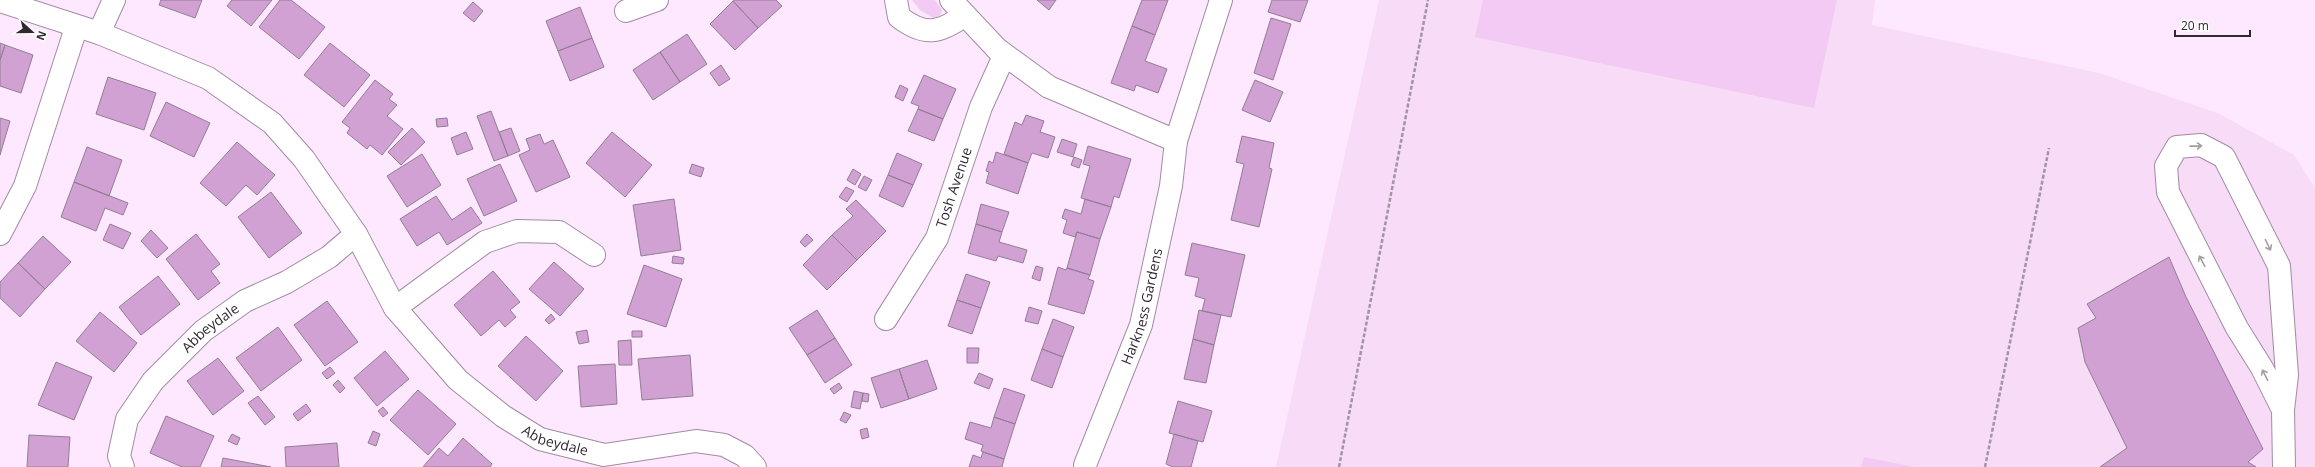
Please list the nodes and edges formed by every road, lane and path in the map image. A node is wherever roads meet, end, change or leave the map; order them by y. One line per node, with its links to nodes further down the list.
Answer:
1 (114, 0): 10 (street)
2 (658, 0): 8 (street)
3 (896, 0): 7 (street)
4 (1221, 0): 12 (street, Harkness Gardens)
5 (1428, 0): 23 (path)
6 (0, 2): 9 (street, Abbeydale)
7 (958, 8): 11 (street)
8 (626, 11)
9 (76, 28): 10 (street, Abbeydale); 14 (street)
10 (98, 33): 15 (street, Abbeydale)
11 (997, 49): 12 (street); 18 (street, Tosh Avenue)
12 (1176, 141): 20 (street, Harkness Gardens)
13 (2049, 148): 24 (path)
14 (0, 234)
15 (356, 234): 17 (street, Abbeydale); 21 (street, Abbeydale)
16 (594, 255): 17 (street)
17 (395, 308): 22 (street, Abbeydale)
18 (886, 319)
19 (2283, 410): 19 (street, one-way to 19); 25 (street)
20 (1085, 465)
21 (123, 467)
22 (755, 467)
23 (1339, 467)
24 (1984, 467)
25 (2284, 467)

